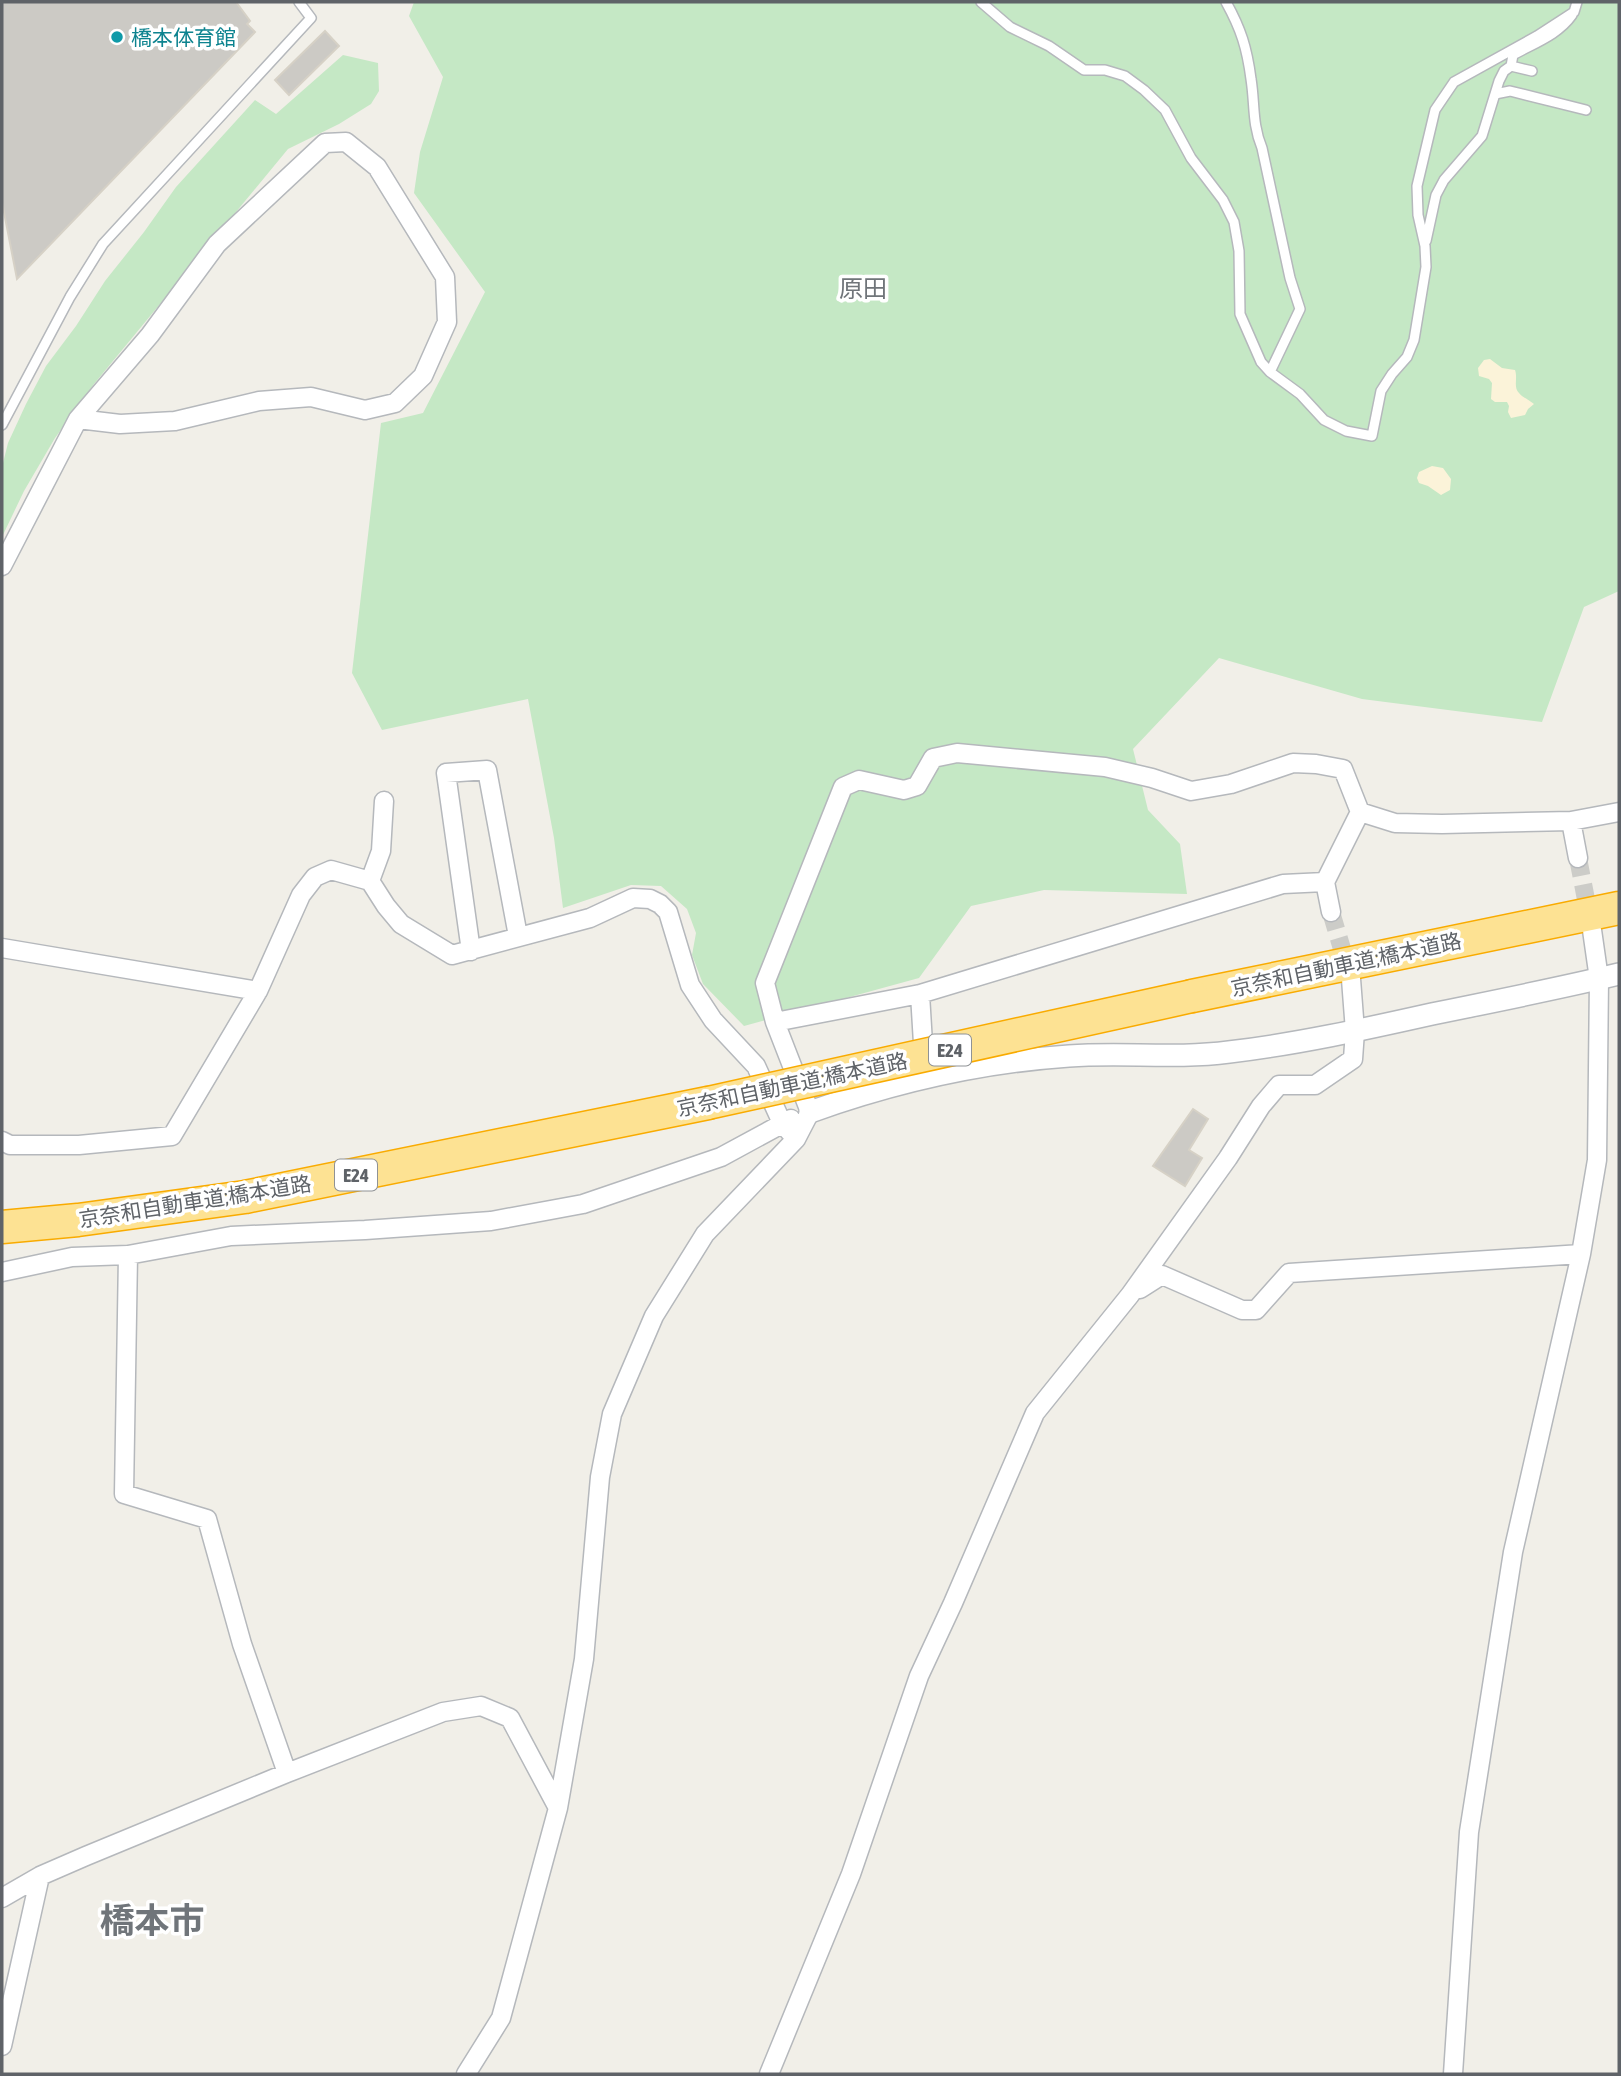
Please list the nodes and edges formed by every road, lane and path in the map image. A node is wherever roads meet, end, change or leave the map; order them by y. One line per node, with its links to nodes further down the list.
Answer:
1 (299, 2): 12 (lane)
2 (981, 2): 10 (lane)
3 (1226, 2): 10 (lane)
4 (1576, 7): 5 (lane); 9 (lane)
5 (1510, 66): 6 (lane); 7 (lane)
6 (1532, 71)
7 (1495, 94): 8 (lane); 9 (lane)
8 (1586, 110)
9 (1425, 246): 10 (lane)
10 (1270, 373)
11 (78, 419): 11 (street); 13 (street)
12 (2, 425)
13 (2, 566)
14 (384, 801): 19 (street)
15 (1360, 812): 17 (street); 20 (street); 31 (street)
16 (1619, 812): 17 (street)
17 (1571, 821): 18 (street)
18 (1577, 858)
19 (370, 881): 26 (street); 29 (street)
20 (1325, 882): 22 (street); 30 (street)
21 (1619, 908): 38 (highway, 京奈和自動車道;橋本道路 / E24, bridge)
22 (1331, 912)
23 (1592, 930): 27 (street)
24 (518, 936): 26 (street); 26 (street); 35 (street)
25 (2, 948): 29 (street)
26 (471, 951)
27 (1609, 976): 32 (street); 39 (street)
28 (1350, 979): 32 (street)
29 (258, 991): 37 (street)
30 (920, 994): 31 (street); 33 (street)
31 (775, 1022): 34 (street)
32 (1355, 1031): 33 (street); 42 (street)
33 (925, 1077): 34 (street)
34 (810, 1112): 35 (street); 36 (street)
35 (782, 1123): 36 (street); 40 (street)
36 (796, 1139): 44 (street)
37 (2, 1142)
38 (2, 1227)
39 (1581, 1254): 42 (street); 50 (street)
40 (128, 1255): 41 (street); 43 (street)
41 (2, 1272)
42 (1130, 1295): 49 (street)
43 (287, 1773): 44 (street); 45 (street)
44 (558, 1808): 48 (street)
45 (40, 1875): 46 (street); 47 (street)
46 (2, 1898)
47 (2, 2046)
48 (466, 2074)
49 (769, 2074)
50 (1453, 2074)

